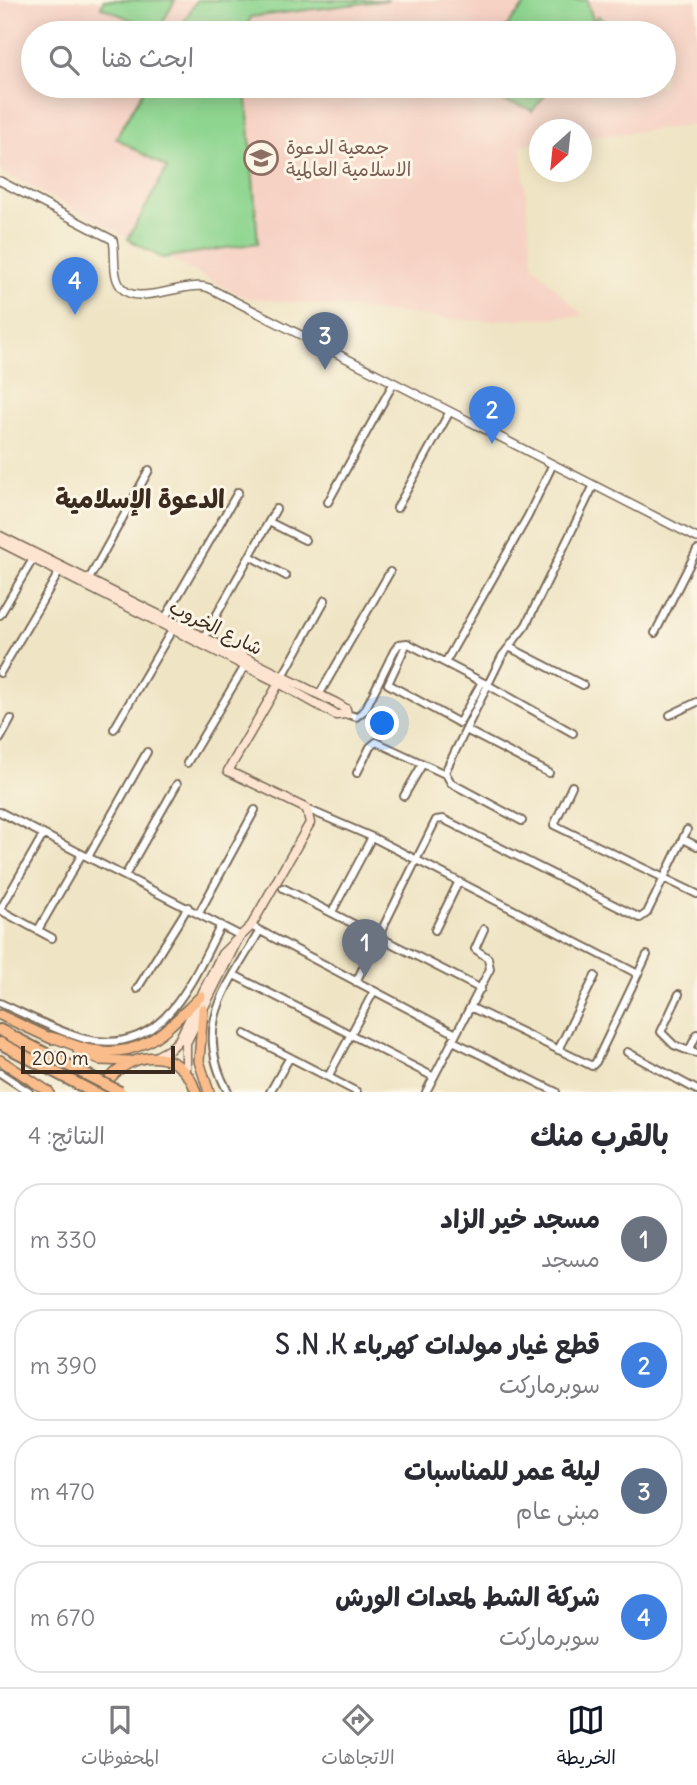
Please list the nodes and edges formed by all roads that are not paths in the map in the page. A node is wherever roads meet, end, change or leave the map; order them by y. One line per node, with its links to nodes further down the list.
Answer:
1 (0, 181): 2 (street)
2 (393, 384): 3 (street); 8 (street)
3 (449, 413): 4 (street); 10 (street)
4 (552, 466): 6 (street); 31 (street)
5 (149, 470): 22 (street)
6 (593, 487): 13 (street); 30 (street)
7 (238, 492): 25 (street)
8 (328, 502)
9 (276, 509): 11 (street)
10 (397, 509)
11 (269, 523): 14 (street); 17 (street)
12 (0, 536): 19 (main road, شارع الخروب)
13 (697, 538)
14 (304, 540)
15 (0, 542): 18 (main road, شارع الخروب)
16 (697, 550): 27 (street)
17 (250, 556): 21 (street); 28 (street)
18 (33, 559): 19 (main road, شارع الخروب); 24 (street)
19 (61, 570): 22 (main road, شارع الخروب); 26 (main road, شارع الخروب); 33 (street)
20 (390, 572): 37 (street)
21 (286, 576)
22 (88, 581): 25 (main road, شارع الخروب)
23 (325, 600): 34 (street)
24 (0, 615)
25 (164, 620): 28 (main road, شارع الخروب)
26 (172, 630): 32 (main road, شارع الخروب); 42 (street)
27 (655, 633)
28 (203, 639): 34 (main road, شارع الخروب)
29 (407, 643): 31 (street); 35 (street); 39 (street)
30 (509, 647): 35 (street); 36 (street)
31 (445, 663): 35 (street)
32 (245, 666): 34 (main road, شارع الخروب); 47 (street)
33 (0, 673)
34 (281, 680): 37 (main road, شارع الخروب); 39 (main road, شارع الخروب); 55 (main road)
35 (485, 683): 43 (street); 44 (street)
36 (583, 685)
37 (319, 695): 39 (main road, شارع الخروب)
38 (697, 702): 40 (street)
39 (347, 714)
40 (670, 715)
41 (11, 719): 45 (street)
42 (114, 729)
43 (466, 730): 50 (street); 51 (street)
44 (573, 733)
45 (0, 739)
46 (146, 752): 64 (street)
47 (187, 763)
48 (422, 765): 49 (street); 51 (street); 54 (street)
49 (357, 773)
50 (550, 773)
51 (445, 774): 58 (street)
52 (177, 784): 66 (street)
53 (572, 786): 67 (street)
54 (404, 796)
55 (307, 809): 61 (street); 76 (main road)
56 (255, 810): 74 (street)
57 (0, 812): 60 (street)
58 (522, 821)
59 (687, 830): 62 (street)
60 (43, 835): 64 (street); 72 (street)
61 (372, 837): 65 (street); 73 (street)
62 (683, 839): 63 (street); 67 (street)
63 (697, 846)
64 (85, 856): 66 (street); 78 (street)
65 (415, 860): 67 (street); 68 (street); 82 (street)
66 (126, 874): 71 (street)
67 (665, 876): 70 (street)
68 (458, 883): 79 (street); 85 (street)
69 (283, 888): 73 (street)
70 (697, 894)
71 (188, 907): 74 (street); 89 (street)
72 (0, 910): 78 (street)
73 (332, 912): 82 (street)
74 (200, 914): 75 (street)
75 (221, 925): 81 (street); 94 (street)
76 (251, 926): 80 (street); 81 (main road)
77 (484, 929): 90 (street)
78 (38, 930): 83 (street)
79 (435, 930)
80 (259, 932): 86 (street); 88 (street)
81 (239, 937): 93 (main road); 96 (main road)
82 (377, 937): 88 (street); 90 (street)
83 (52, 938)
84 (647, 955): 85 (street)
85 (638, 974): 105 (street)
86 (234, 975): 100 (street); 125 (street)
87 (595, 976): 105 (street)
88 (356, 982): 91 (street)
89 (137, 989)
90 (481, 989): 95 (street)
91 (374, 991): 100 (street); 103 (street)
92 (679, 994): 106 (street)
93 (201, 996): 102 (main road); 109 (main road)
94 (0, 1003)
95 (470, 1007): 103 (street); 105 (street)
96 (203, 1009): 113 (main road); 124 (main road)
97 (0, 1014): 102 (main road)
98 (0, 1030): 122 (highway, bridge)
99 (245, 1034): 110 (street)
100 (351, 1034): 115 (street); 116 (street)
101 (697, 1034): 106 (street)
102 (50, 1037): 112 (main road)
103 (455, 1037): 116 (street); 129 (street)
104 (0, 1043): 120 (highway)
105 (558, 1050)
106 (688, 1051): 108 (street)
107 (627, 1052): 117 (street)
108 (697, 1054)
109 (155, 1057): 112 (main road); 113 (main road)
110 (290, 1057): 115 (street); 126 (street)
111 (0, 1060): 119 (main road)
112 (130, 1061): 121 (main road)
113 (186, 1072): 123 (main road)
114 (0, 1073): 118 (street)
115 (328, 1077): 127 (street)
116 (434, 1077): 128 (street)
117 (697, 1090)
118 (29, 1092)
119 (47, 1092)
120 (93, 1092)
121 (101, 1092)
122 (120, 1092)
123 (196, 1092)
124 (209, 1092)
125 (228, 1092)
126 (270, 1092)
127 (357, 1092)
128 (426, 1092)
129 (556, 1092)

